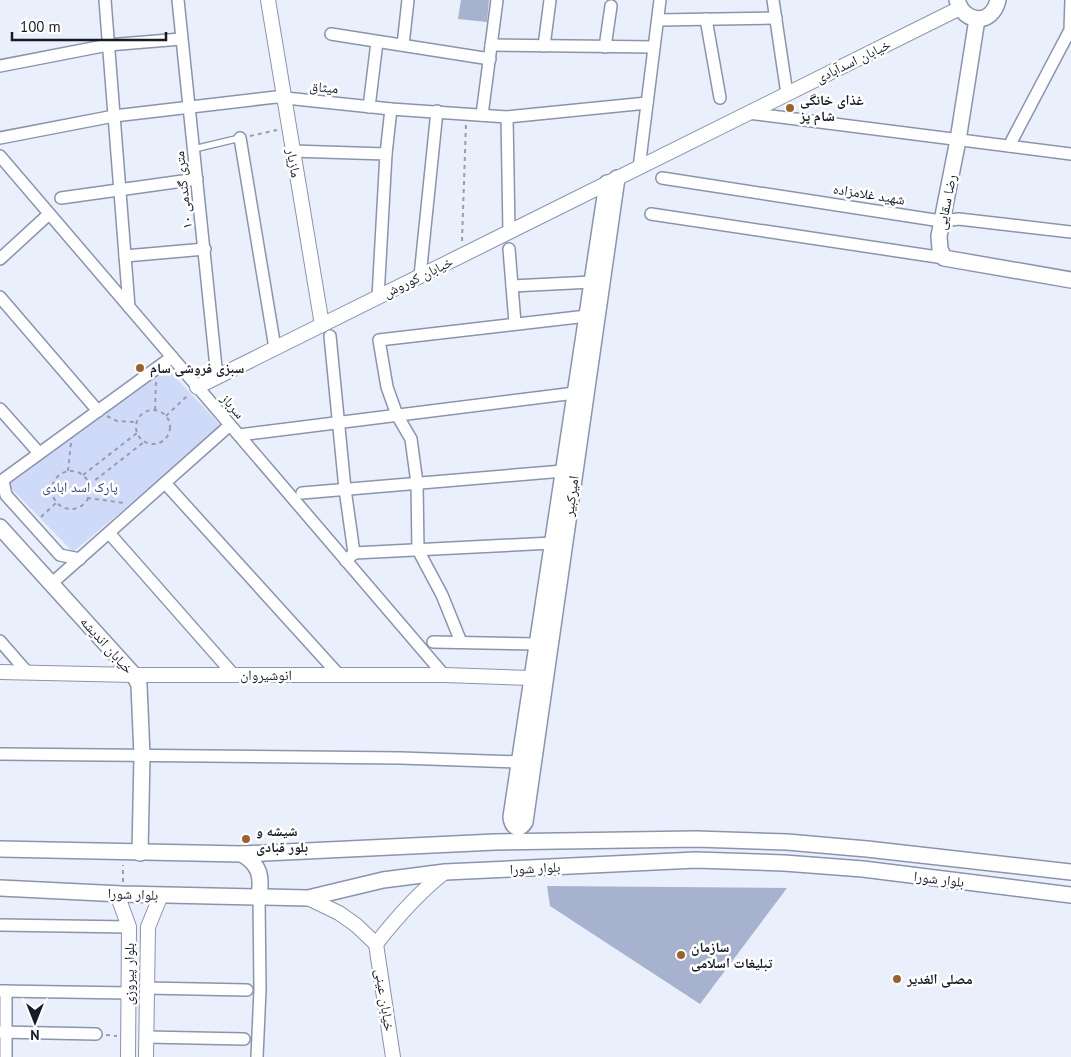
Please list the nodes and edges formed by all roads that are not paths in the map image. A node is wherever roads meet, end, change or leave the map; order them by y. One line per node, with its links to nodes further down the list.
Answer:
1 (105, 0): 21 (street)
2 (178, 0): 18 (street, ۱۰ متری گندمی)
3 (268, 0): 29 (street, مازیار)
4 (408, 0): 22 (street)
5 (497, 0): 20 (street)
6 (550, 0): 23 (street)
7 (660, 0): 16 (street)
8 (774, 0): 13 (street)
9 (998, 0): 15 (main road)
10 (1071, 0): 43 (street)
11 (958, 4): 15 (main road); 28 (street, خیابان اسدآبادی)
12 (611, 6): 24 (street)
13 (776, 18): 14 (street); 28 (street)
14 (706, 19): 16 (street); 30 (street)
15 (977, 19): 42 (main road, رضا سقایی)
16 (658, 20): 25 (street)
17 (331, 34): 19 (street)
18 (181, 39): 21 (street); 33 (street, ۱۰ متری گندمی)
19 (377, 42): 22 (street); 32 (street)
20 (491, 45): 23 (street); 26 (street)
21 (108, 46): 27 (street); 38 (street)
22 (403, 46): 26 (street)
23 (544, 46): 24 (street)
24 (605, 47): 25 (street)
25 (654, 47): 31 (street)
26 (490, 59): 37 (street)
27 (0, 66)
28 (787, 94): 36 (street, خیابان اسدآبادی)
29 (284, 98): 32 (street, میثاق); 33 (street, میثاق); 45 (street, مازیار)
30 (720, 98)
31 (647, 103): 39 (street, میثاق); 49 (street)
32 (369, 107): 34 (street, میثاق)
33 (189, 108): 38 (street, میثاق); 44 (street, ۱۰ متری گندمی)
34 (391, 110): 35 (street, میثاق); 46 (street)
35 (437, 111): 37 (street, میثاق); 65 (street)
36 (748, 113): 42 (street); 49 (street, خیابان اسدآبادی)
37 (482, 115): 39 (street, میثاق)
38 (114, 116): 40 (street, میثاق); 53 (street)
39 (506, 117): 58 (street)
40 (0, 138)
41 (240, 138): 44 (lane); 75 (street)
42 (958, 140): 43 (street); 57 (main road, رضا سقایی)
43 (1009, 146): 47 (street)
44 (194, 149): 51 (street, ۱۰ متری گندمی)
45 (292, 150): 46 (street); 74 (street, مازیار)
46 (386, 154): 70 (street)
47 (1071, 154)
48 (0, 156): 55 (street, سرباز)
49 (639, 168): 52 (street, خیابان کوروش)
50 (662, 178): 57 (street, شهید غلامزاده)
51 (197, 179): 53 (street); 60 (street, ۱۰ متری گندمی)
52 (612, 181): 58 (street, خیابان کوروش); 67 (main road, امیرکبیر); 77 (main road, امیرکبیر)
53 (120, 190): 54 (street); 62 (street)
54 (61, 198)
55 (50, 214): 64 (street); 71 (street, سرباز)
56 (651, 214): 63 (street)
57 (941, 221): 59 (street, شهید غلامزاده); 63 (main road, رضا سقایی)
58 (509, 232): 65 (street, خیابان کوروش)
59 (1071, 232)
60 (205, 249): 62 (street); 78 (street, ۱۰ متری گندمی)
61 (509, 249): 68 (street)
62 (125, 256): 71 (street)
63 (944, 258): 66 (main road)
64 (0, 259)
65 (420, 276): 70 (street, خیابان کوروش)
66 (1071, 280)
67 (592, 282): 68 (street); 72 (main road, امیرکبیر)
68 (512, 286): 73 (street)
69 (0, 297): 82 (street)
70 (378, 297): 74 (street, خیابان کوروش)
71 (129, 307): 76 (street, سرباز)
72 (587, 316): 73 (street); 77 (main road, امیرکبیر)
73 (515, 324): 83 (street)
74 (326, 330): 75 (street, خیابان کوروش); 84 (street)
75 (275, 348): 78 (street, خیابان کوروش)
76 (172, 356): 79 (street, سرباز); 82 (street)
77 (585, 366): 80 (main road, امیرکبیر); 115 (main road, امیرکبیر)
78 (217, 377): 79 (street, خیابان کوروش)
79 (197, 387): 85 (street, سرباز)
80 (575, 393): 83 (street); 88 (main road, امیرکبیر)
81 (0, 409): 87 (street)
82 (98, 411): 87 (street)
83 (397, 415): 84 (street); 91 (street)
84 (339, 422): 86 (street); 92 (street)
85 (230, 425): 86 (street, سرباز); 90 (street)
86 (239, 435): 98 (street, سرباز)
87 (39, 453): 89 (street)
88 (563, 471): 91 (street); 96 (main road, امیرکبیر)
89 (2, 481): 99 (street)
90 (165, 483): 95 (street); 109 (street)
91 (417, 483): 92 (street); 97 (street)
92 (345, 489): 93 (street); 98 (street)
93 (302, 493)
94 (0, 527): 100 (main road, خیابان اندیشه)
95 (109, 533): 99 (street); 107 (street)
96 (552, 542): 97 (street); 104 (main road, امیرکبیر)
97 (418, 550): 98 (street); 103 (street)
98 (350, 557): 110 (street, سرباز)
99 (80, 559): 100 (street)
100 (51, 584): 108 (main road, خیابان اندیشه)
101 (0, 641): 106 (street)
102 (433, 642): 103 (street)
103 (461, 642): 104 (street)
104 (536, 644): 111 (main road, امیرکبیر)
105 (0, 672): 106 (street, انوشیروان)
106 (28, 673): 108 (street, انوشیروان)
107 (234, 674): 108 (street, انوشیروان); 109 (street, انوشیروان)
108 (134, 675): 113 (main road, خیابان اندیشه)
109 (339, 675): 110 (street, انوشیروان)
110 (444, 675): 111 (street, انوشیروان)
111 (532, 678): 114 (main road, امیرکبیر)
112 (0, 754): 113 (street)
113 (142, 756): 114 (street); 120 (main road, خیابان اندیشه)
114 (519, 762): 116 (main road, امیرکبیر)
115 (526, 814): 116 (main road); 117 (main road)
116 (510, 817): 118 (main road)
117 (538, 841): 118 (main road, بلوار شورا); 123 (main road, بلوار شورا)
118 (495, 842): 121 (main road, بلوار شورا)
119 (0, 849): 120 (main road, بلوار شورا)
120 (140, 853): 121 (main road, بلوار شورا)
121 (242, 854): 128 (main road)
122 (445, 872): 127 (main road, بلوار شورا); 129 (main road, بلوار شورا); 133 (street)
123 (1071, 872)
124 (0, 888): 125 (main road, بلوار شورا)
125 (120, 894): 126 (main road, بلوار شورا); 131 (street, بلوار پیروزی)
126 (161, 895): 128 (main road, بلوار شورا); 132 (street, بلوار پیروزی)
127 (1071, 895)
128 (259, 896): 129 (main road, بلوار شورا); 145 (street)
129 (308, 898): 133 (street)
130 (0, 925): 131 (street)
131 (129, 927): 132 (street); 137 (street, بلوار پیروزی)
132 (148, 927): 134 (street, بلوار پیروزی)
133 (376, 944): 146 (street, خیابان عینی)
134 (146, 988): 135 (street); 140 (street, بلوار پیروزی)
135 (247, 990)
136 (3, 991): 137 (street); 138 (street)
137 (129, 994): 143 (street, بلوار پیروزی)
138 (3, 1032): 139 (street); 142 (street)
139 (96, 1034)
140 (146, 1037): 141 (street); 144 (street, بلوار پیروزی)
141 (244, 1039)
142 (6, 1057)
143 (128, 1057)
144 (146, 1057)
145 (256, 1057)
146 (393, 1057)

